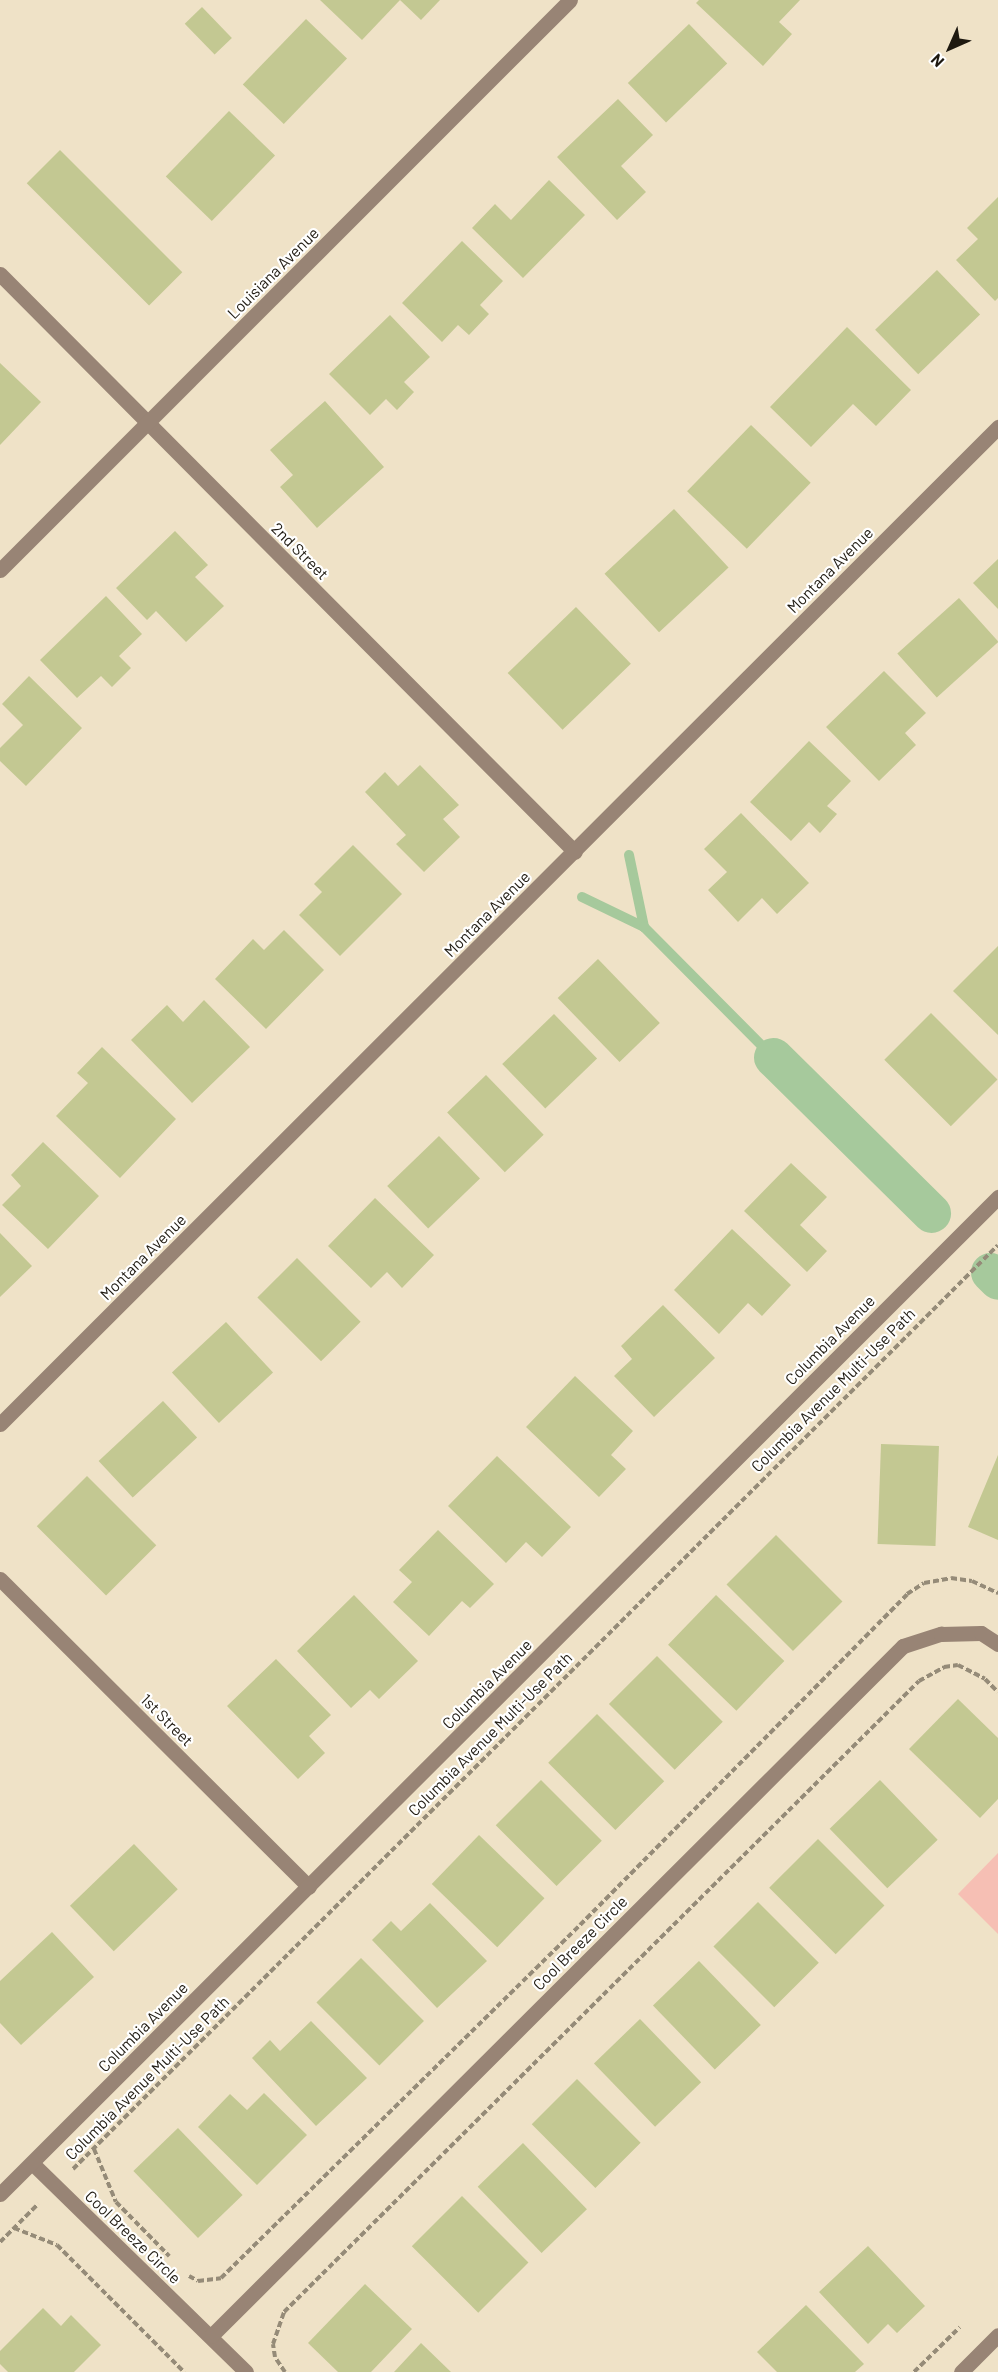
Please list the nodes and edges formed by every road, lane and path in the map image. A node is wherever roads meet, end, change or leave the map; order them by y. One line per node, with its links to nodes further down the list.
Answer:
1 (570, 0): 3 (street, Louisiana Avenue)
2 (0, 274): 3 (street, 2nd Street)
3 (148, 424): 5 (street, Louisiana Avenue); 6 (street, 2nd Street)
4 (998, 426): 6 (street, Montana Avenue)
5 (0, 570)
6 (575, 852): 9 (street, Montana Avenue)
7 (998, 1197): 14 (street, Columbia Avenue)
8 (998, 1245): 15 (path, Columbia Avenue Multi-Use Path)
9 (0, 1424)
10 (0, 1579): 14 (street, 1st Street)
11 (998, 1593): 22 (path)
12 (998, 1644): 25 (street, Cool Breeze Circle)
13 (998, 1692): 28 (path)
14 (309, 1887): 16 (street, Columbia Avenue)
15 (94, 2148): 17 (path, Columbia Avenue Multi-Use Path); 21 (path)
16 (32, 2163): 17 (street, Cool Breeze Circle); 18 (street, Columbia Avenue)
17 (55, 2187): 19 (path, Columbia Avenue Multi-Use Path); 25 (street, Cool Breeze Circle)
18 (0, 2194)
19 (15, 2228): 20 (path, Columbia Avenue Multi-Use Path); 26 (path)
20 (0, 2242)
21 (173, 2260)
22 (181, 2268)
23 (960, 2326): 29 (path)
24 (998, 2335): 30 (street)
25 (211, 2336): 27 (street, Cool Breeze Circle)
26 (184, 2372)
27 (246, 2372)
28 (285, 2372)
29 (914, 2372)
30 (961, 2372)

